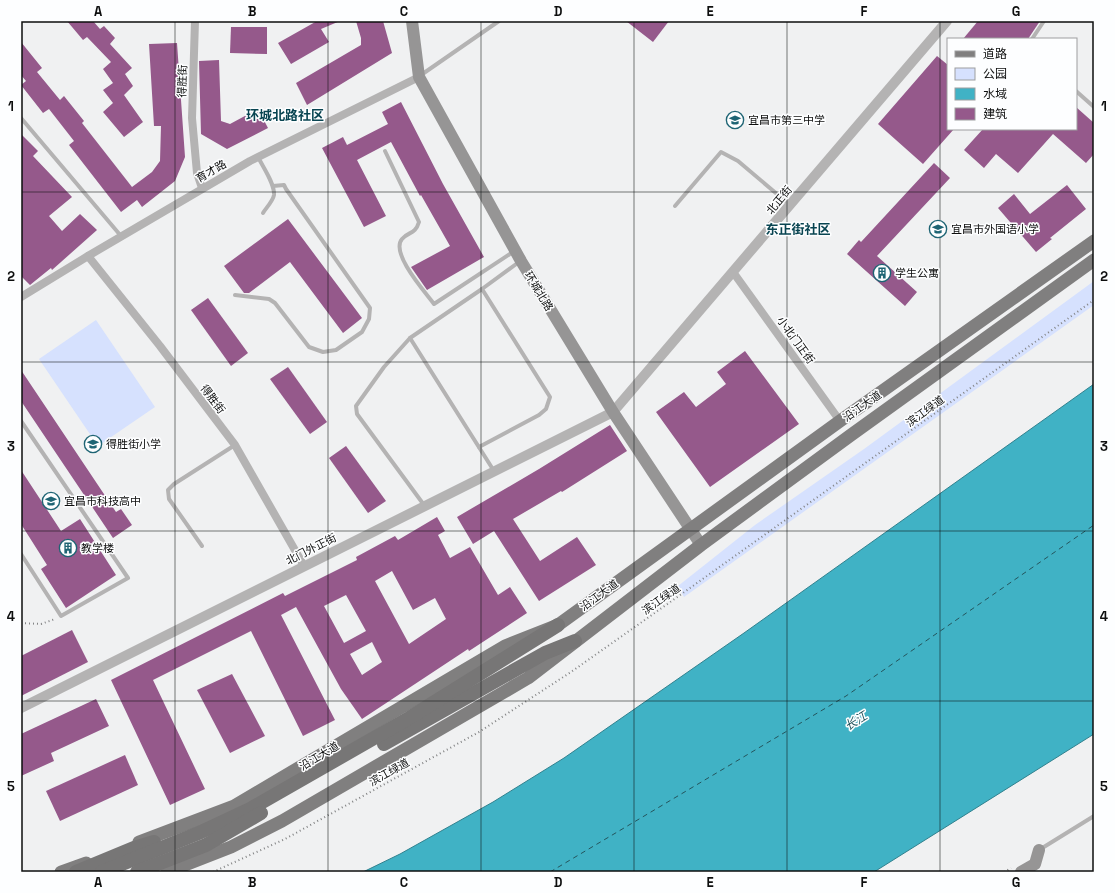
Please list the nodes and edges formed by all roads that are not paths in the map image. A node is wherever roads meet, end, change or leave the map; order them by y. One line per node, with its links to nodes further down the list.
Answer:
1 (195, 21): 14 (street, 得胜街)
2 (412, 21): 7 (main road, 环城北路)
3 (500, 21): 7 (lane)
4 (947, 21): 15 (street, 北正街)
5 (1044, 21): 6 (lane)
6 (1033, 38)
7 (419, 77): 12 (street, 育才路); 21 (main road, 环城北路)
8 (1077, 92): 9 (lane)
9 (1094, 107)
10 (21, 118): 18 (lane)
11 (385, 151): 21 (lane)
12 (258, 157): 13 (lane); 14 (street, 育才路)
13 (273, 186): 17 (lane); 25 (lane)
14 (202, 188): 18 (street, 育才路)
15 (790, 205): 16 (lane); 23 (street, 北正街)
16 (675, 206)
17 (262, 213)
18 (121, 236): 20 (street, 育才路)
19 (1094, 241): 30 (main road, 沿江大道)
20 (88, 256): 26 (street, 育才路); 31 (street, 得胜街)
21 (518, 256): 24 (lane); 28 (main road, 环城北路)
22 (1094, 260): 36 (main road, 沿江大道)
23 (733, 272): 28 (street, 北正街); 30 (street, 小北门正街)
24 (482, 289): 27 (lane); 32 (lane)
25 (235, 295)
26 (21, 298)
27 (410, 338): 32 (lane); 34 (lane)
28 (613, 412): 33 (street, 北门外正街); 35 (main road, 环城北路)
29 (21, 421): 38 (lane)
30 (840, 421): 35 (main road, 沿江大道)
31 (235, 445): 37 (lane); 39 (street, 得胜街)
32 (479, 447): 33 (lane)
33 (494, 471): 34 (street, 北门外正街)
34 (425, 506): 39 (street, 北门外正街)
35 (691, 530): 36 (main road, 环城北路); 40 (main road, 沿江大道)
36 (701, 545): 41 (main road, 沿江大道)
37 (202, 546)
38 (21, 554)
39 (304, 566): 42 (street, 北门外正街)
40 (558, 625): 44 (highway); 47 (main road, 沿江大道)
41 (575, 641): 45 (highway); 52 (main road, 沿江大道)
42 (21, 708)
43 (1094, 816): 46 (lane)
44 (201, 832): 48 (highway); 49 (highway)
45 (206, 845): 50 (highway); 51 (highway)
46 (1039, 850): 53 (main road)
47 (61, 872)
48 (76, 872)
49 (102, 872)
50 (138, 872)
51 (164, 872)
52 (167, 872)
53 (1021, 872)

